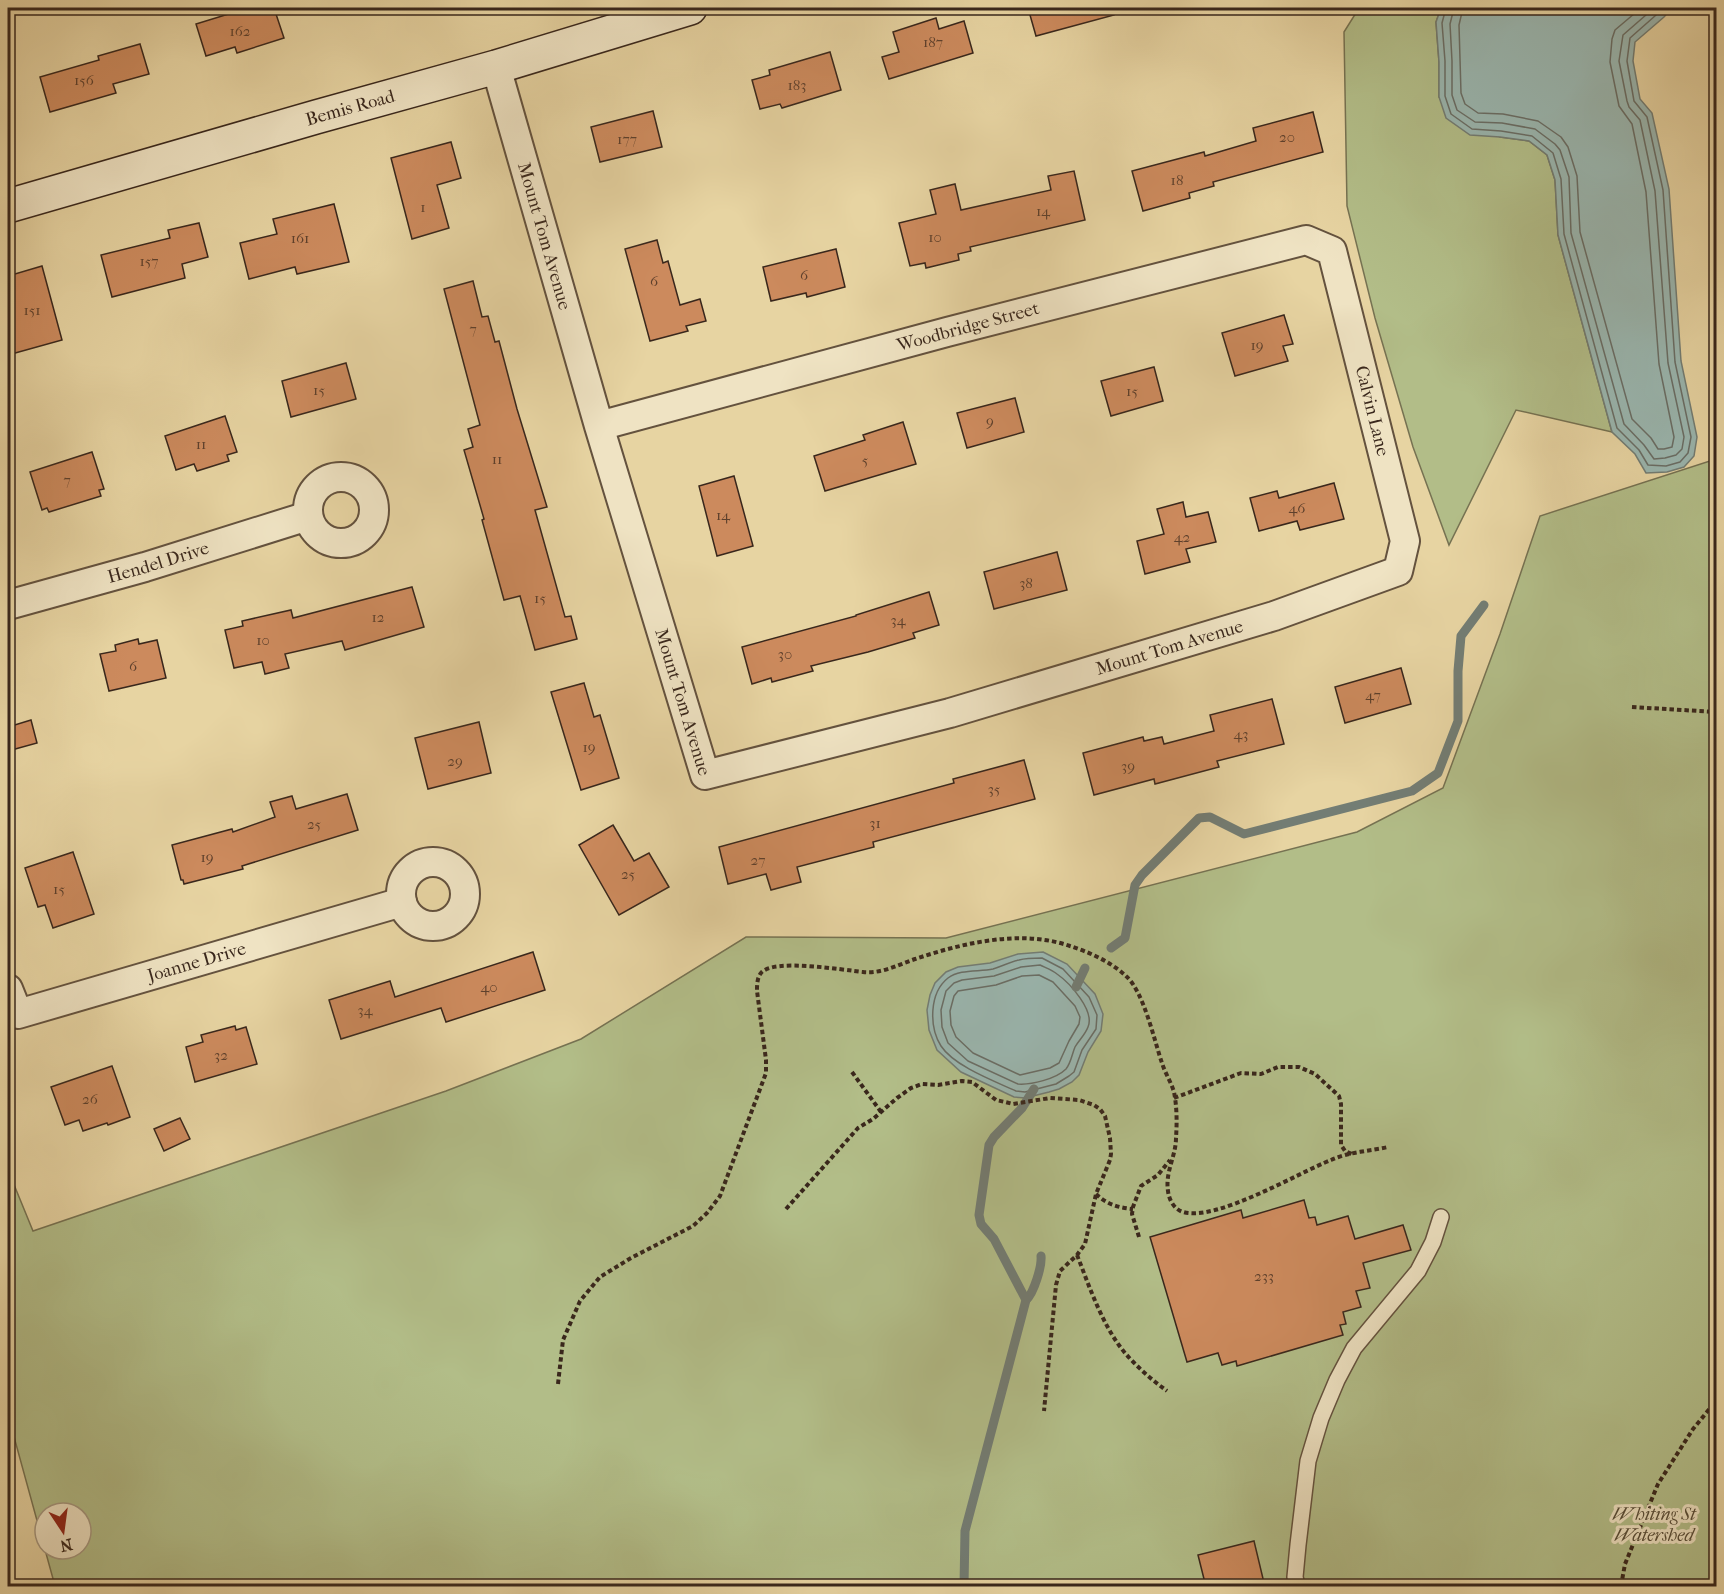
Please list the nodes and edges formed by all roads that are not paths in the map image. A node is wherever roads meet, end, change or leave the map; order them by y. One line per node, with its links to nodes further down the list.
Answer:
1 (690, 8): 2 (street, Bemis Road)
2 (496, 67): 3 (street, Bemis Road); 5 (street, Mount Tom Avenue)
3 (8, 206)
4 (1333, 257): 5 (street, Woodbridge Street); 7 (street, Calvin Lane)
5 (599, 426): 7 (street, Mount Tom Avenue)
6 (308, 516): 8 (street, Hendel Drive)
7 (1399, 566)
8 (8, 604)
9 (402, 902): 10 (street, Joanne Drive)
10 (8, 989)
11 (1441, 1217): 12 (lane)
12 (1297, 1587)

